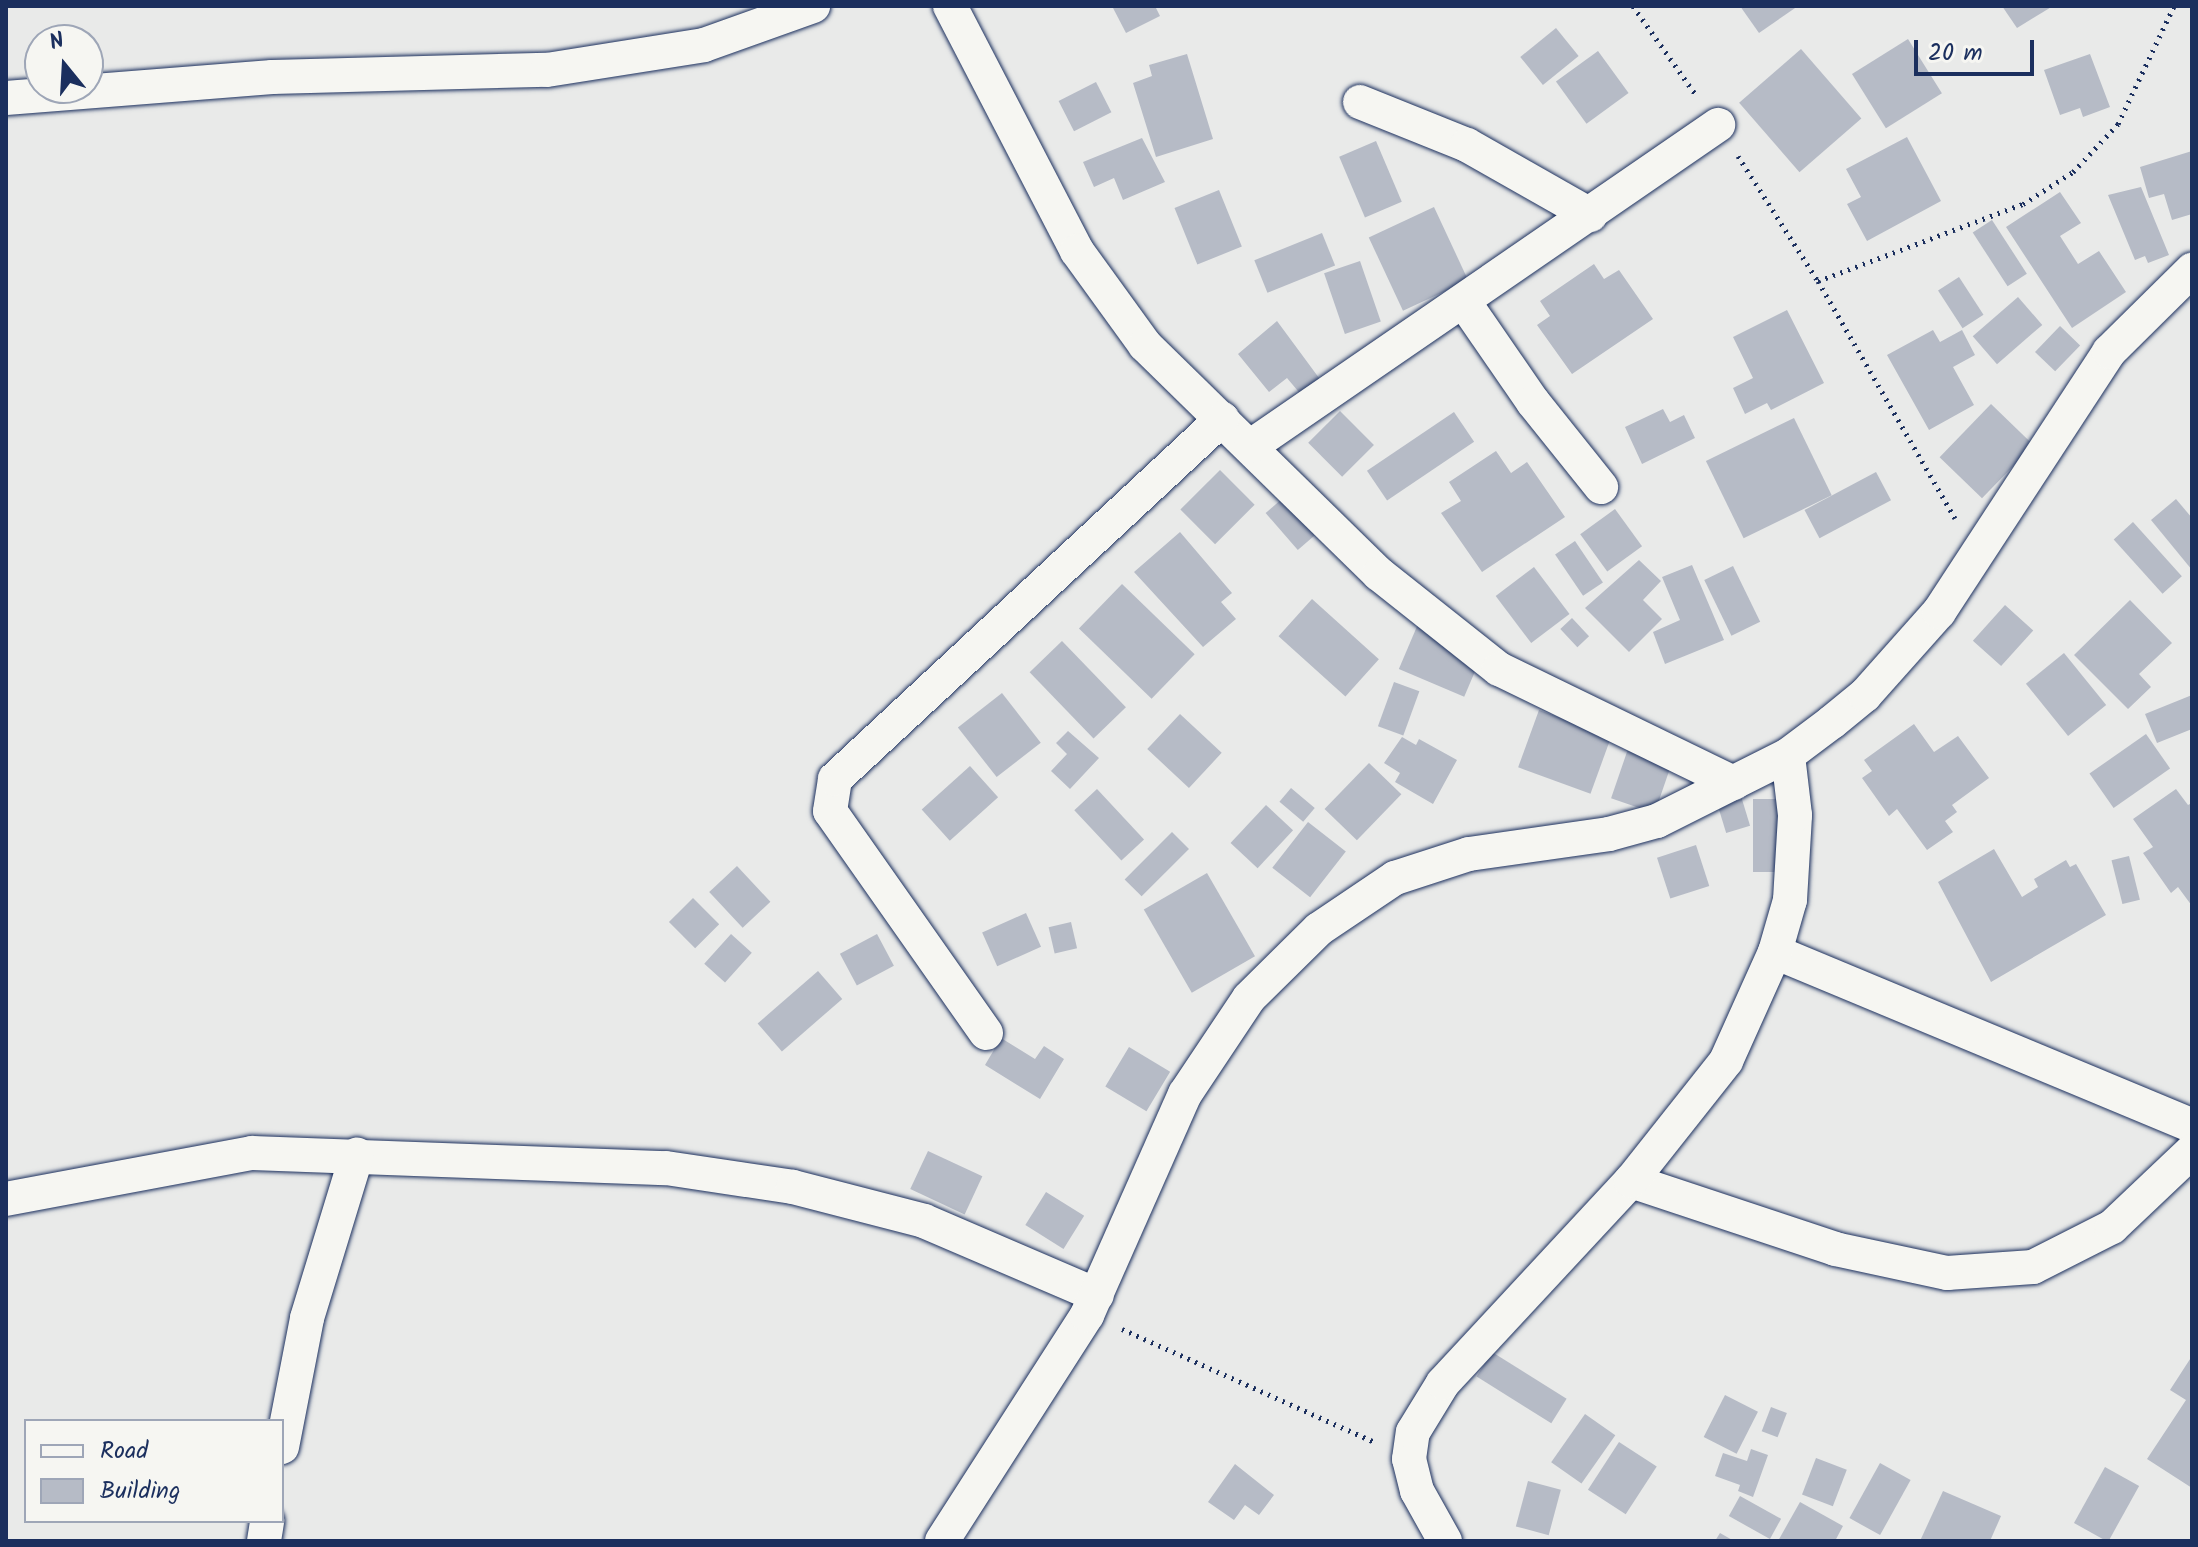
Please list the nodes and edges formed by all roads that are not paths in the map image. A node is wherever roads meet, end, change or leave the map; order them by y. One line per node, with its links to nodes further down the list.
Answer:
1 (813, 6): 3 (street)
2 (950, 6): 9 (street)
3 (6, 98)
4 (1360, 102): 6 (street)
5 (1718, 125): 6 (street)
6 (1590, 215): 8 (street)
7 (2187, 283): 12 (street)
8 (1464, 302): 10 (street); 11 (street)
9 (1222, 419): 10 (street); 15 (street)
10 (1251, 446): 13 (street)
11 (1601, 487)
12 (1788, 755): 13 (street); 14 (street)
13 (1734, 783): 21 (street)
14 (1775, 952): 16 (street); 19 (street)
15 (986, 1033)
16 (2192, 1126)
17 (2192, 1151): 19 (street)
18 (357, 1154): 20 (street); 21 (street); 22 (street)
19 (1631, 1181): 24 (street)
20 (6, 1199)
21 (1092, 1305): 23 (street)
22 (284, 1437)
23 (942, 1541)
24 (1445, 1541)

